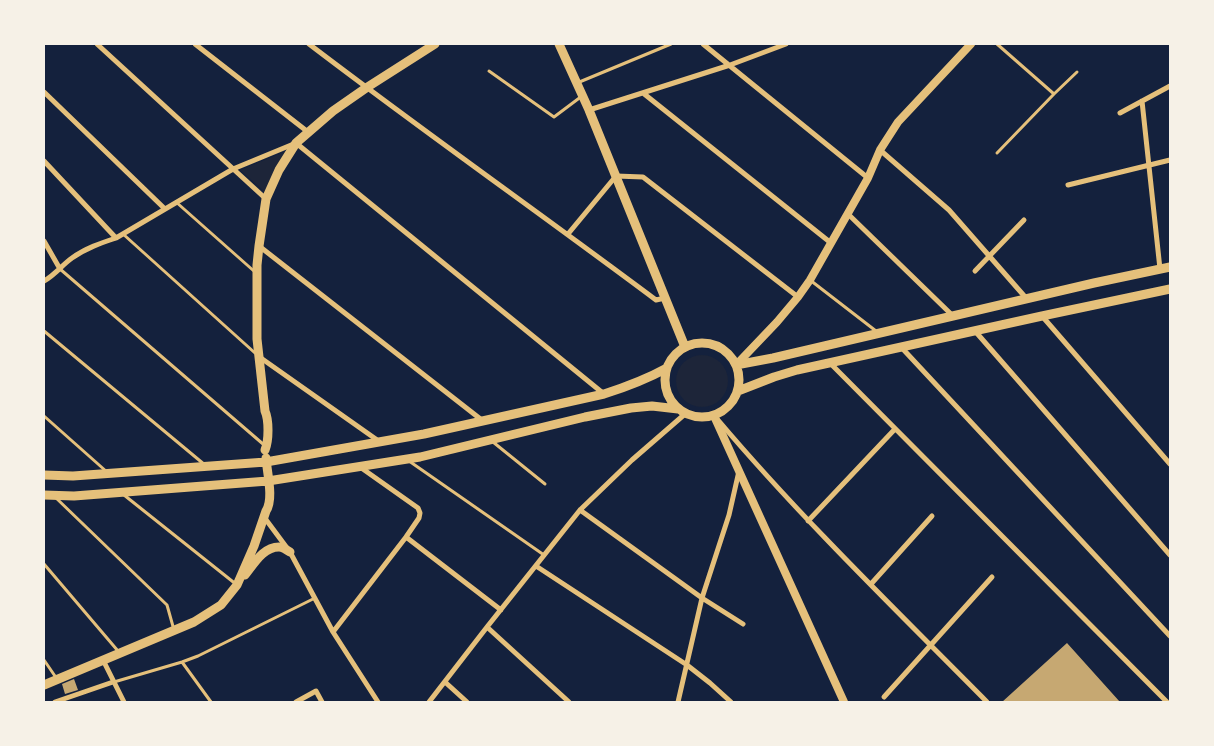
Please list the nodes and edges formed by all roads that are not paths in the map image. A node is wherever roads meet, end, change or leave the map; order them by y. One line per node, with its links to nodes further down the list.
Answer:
1 (97, 44): 31 (street)
2 (195, 44): 24 (street)
3 (309, 44): 16 (street)
4 (559, 44): 14 (main road)
5 (671, 44): 14 (lane)
6 (703, 44): 11 (street)
7 (786, 44): 11 (street)
8 (971, 44): 26 (street)
9 (997, 44): 19 (lane)
10 (431, 45): 16 (main road)
11 (730, 65): 18 (street); 33 (street)
12 (488, 71): 20 (lane)
13 (1077, 72): 19 (lane)
14 (577, 84): 20 (main road)
15 (1170, 86): 21 (street)
16 (366, 88): 24 (main road); 41 (street)
17 (44, 92): 37 (street)
18 (643, 93): 22 (street); 44 (street)
19 (1054, 94): 27 (lane)
20 (582, 95): 22 (main road)
21 (1142, 101): 23 (street); 30 (street)
22 (589, 110): 32 (main road)
23 (1120, 113)
24 (308, 132): 25 (main road)
25 (296, 143): 31 (street); 35 (main road); 70 (street)
26 (880, 150): 33 (street); 46 (street)
27 (997, 154)
28 (1170, 160): 30 (street)
29 (44, 161): 42 (street)
30 (1149, 165): 34 (street); 49 (street)
31 (233, 169): 35 (street); 36 (street)
32 (616, 176): 41 (street); 55 (street); 56 (main road)
33 (868, 178): 38 (street)
34 (1068, 186)
35 (266, 199): 45 (main road)
36 (176, 202): 37 (street); 51 (lane)
37 (165, 209): 40 (street)
38 (847, 213): 44 (street); 58 (street)
39 (1024, 220): 46 (street)
40 (123, 234): 42 (street); 65 (lane)
41 (568, 234): 56 (street)
42 (116, 238): 48 (street)
43 (44, 241): 48 (street)
44 (831, 243): 52 (street)
45 (259, 246): 51 (main road); 74 (street)
46 (989, 257): 50 (street); 57 (street)
47 (1170, 266): 49 (main road)
48 (60, 269): 53 (street); 78 (lane)
49 (1160, 269): 57 (main road)
50 (975, 272)
51 (257, 274): 65 (main road)
52 (810, 280): 55 (street); 62 (lane)
53 (44, 281)
54 (1170, 289): 59 (main road)
55 (798, 297): 67 (street)
56 (665, 298): 63 (main road)
57 (1026, 298): 58 (main road)
58 (953, 316): 62 (main road)
59 (1042, 316): 60 (main road); 81 (street)
60 (975, 331): 64 (main road); 98 (street)
61 (44, 332): 83 (lane)
62 (879, 333): 67 (main road)
63 (685, 347): 67 (main road); 68 (main road)
64 (900, 348): 66 (main road); 111 (street)
65 (258, 355): 77 (street); 78 (main road)
66 (830, 363): 69 (main road); 75 (street)
67 (736, 365): 69 (main road)
68 (667, 368): 70 (main road); 71 (main road)
69 (738, 391): 73 (main road)
70 (604, 394): 74 (main road)
71 (682, 412): 73 (main road); 76 (main road); 91 (street)
72 (44, 416): 86 (lane)
73 (714, 416): 84 (street); 94 (street)
74 (483, 421): 77 (main road)
75 (895, 428): 94 (street); 136 (street)
76 (491, 440): 79 (main road); 88 (lane)
77 (380, 442): 80 (main road)
78 (264, 447): 80 (main road)
79 (407, 459): 82 (main road); 97 (lane)
80 (266, 462): 83 (main road); 87 (main road)
81 (1170, 464)
82 (359, 466): 87 (main road); 95 (street)
83 (207, 467): 86 (main road)
84 (739, 470): 105 (street); 134 (street)
85 (45, 474): 86 (main road)
86 (110, 474)
87 (268, 482): 89 (main road); 92 (main road)
88 (545, 484)
89 (121, 492): 90 (main road); 103 (lane)
90 (48, 495): 109 (lane)
91 (580, 510): 97 (street); 105 (street)
92 (265, 514): 96 (street); 103 (main road)
93 (932, 516): 102 (street)
94 (808, 521): 102 (street)
95 (406, 537): 106 (street); 110 (street)
96 (290, 552): 103 (main road); 104 (street)
97 (544, 555): 100 (street)
98 (1170, 555)
99 (44, 564): 113 (lane)
100 (536, 566): 106 (street); 117 (street)
101 (992, 577): 112 (street)
102 (870, 584): 112 (street)
103 (237, 585): 109 (main road)
104 (315, 597): 110 (street); 116 (lane)
105 (702, 598): 107 (street); 117 (street)
106 (501, 610): 108 (street)
107 (743, 624)
108 (486, 627): 120 (street); 131 (street)
109 (175, 630): 113 (main road)
110 (334, 632): 128 (street)
111 (1170, 636)
112 (930, 645): 122 (street); 135 (street)
113 (120, 653): 115 (main road)
114 (44, 660): 118 (lane)
115 (103, 660): 118 (main road); 119 (street)
116 (182, 662): 119 (lane); 125 (lane)
117 (687, 665): 132 (street); 133 (street)
118 (57, 680): 121 (main road)
119 (113, 682): 123 (street); 124 (street)
120 (445, 682): 129 (street); 130 (street)
121 (44, 685)
122 (884, 697)
123 (55, 702)
124 (124, 702)
125 (211, 702)
126 (296, 702): 127 (street)
127 (322, 702)
128 (378, 702)
129 (429, 702)
130 (467, 702)
131 (569, 702)
132 (678, 702)
133 (731, 702)
134 (844, 702)
135 (987, 702)
136 (1167, 702)

